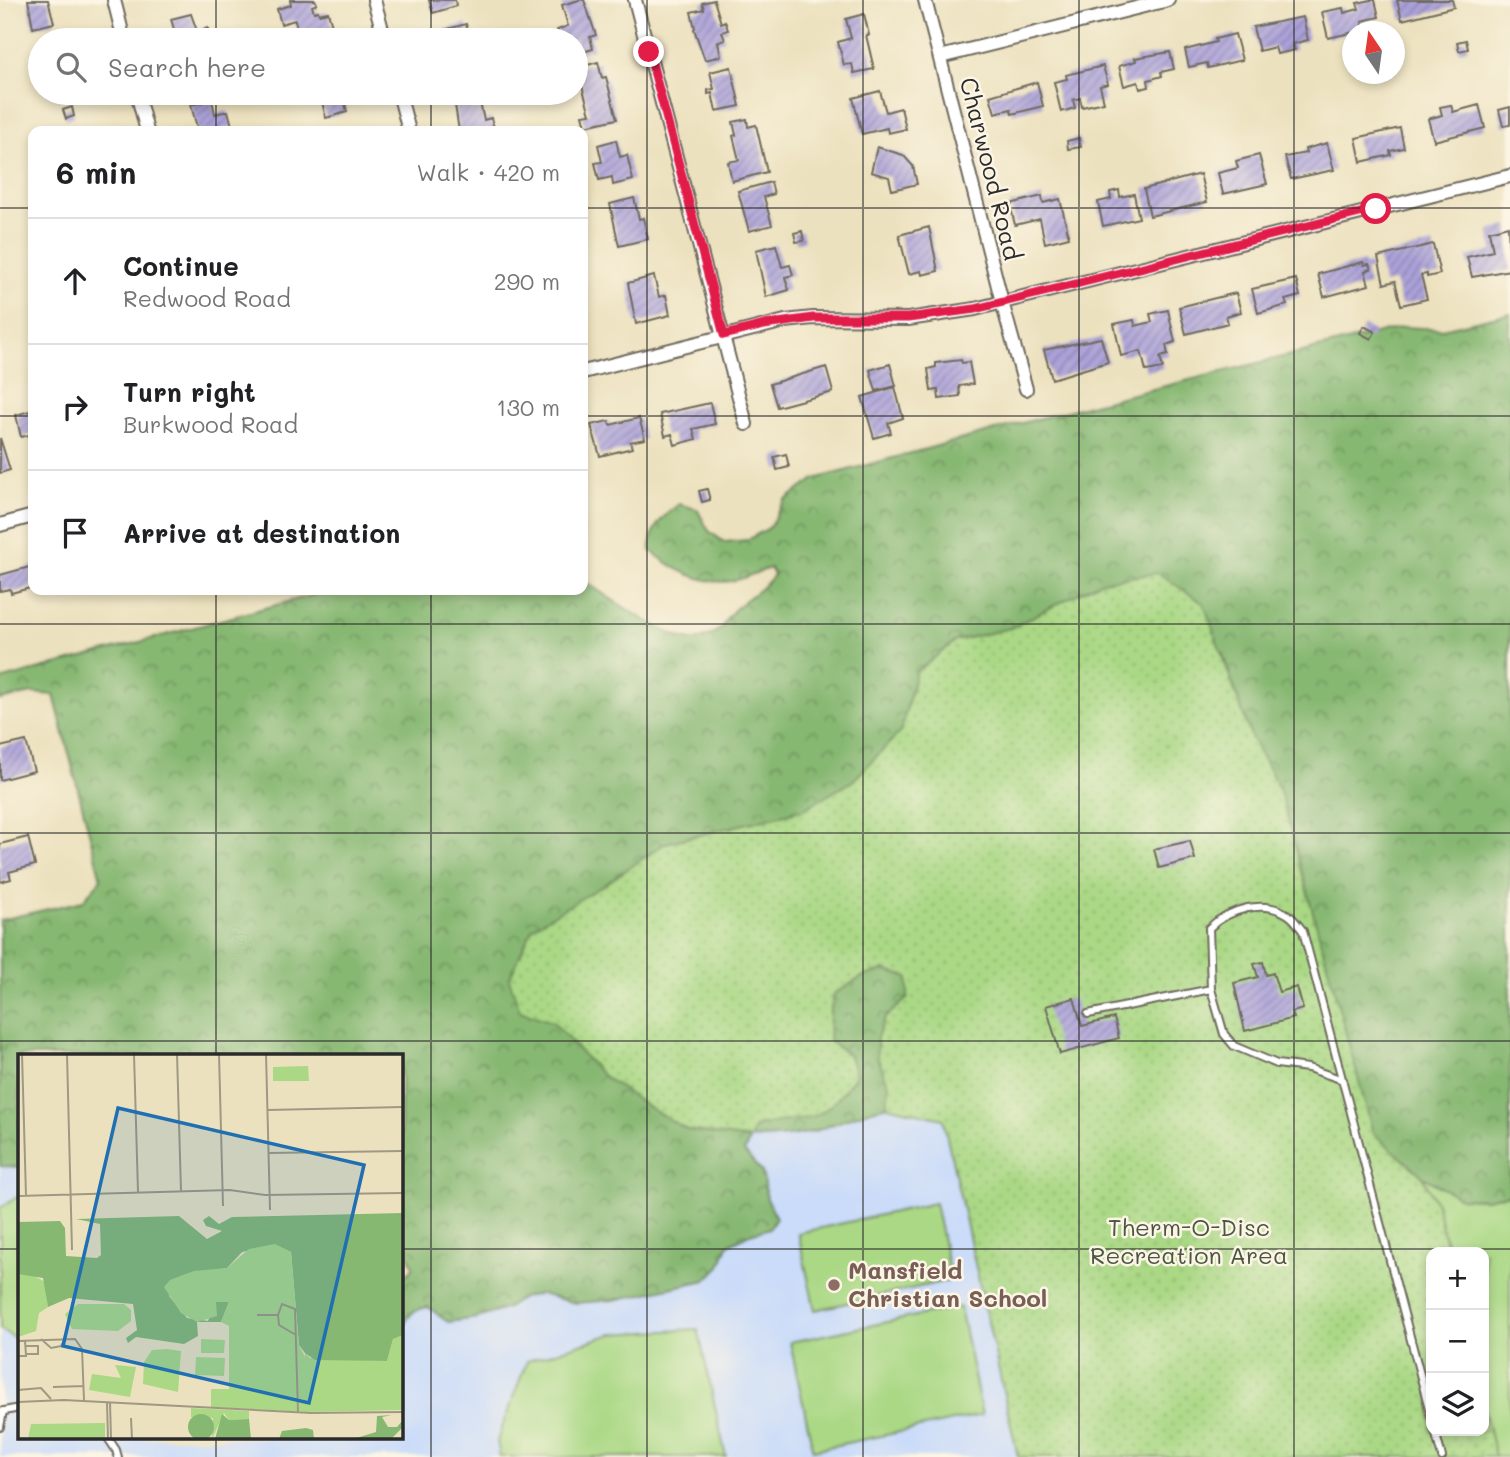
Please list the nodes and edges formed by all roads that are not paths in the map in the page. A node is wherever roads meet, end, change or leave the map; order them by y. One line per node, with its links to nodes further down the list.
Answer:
1 (114, 0): 6 (street)
2 (374, 0): 7 (street)
3 (635, 0): 15 (street)
4 (925, 0): 8 (street, Charwood Road)
5 (1168, 0): 8 (street)
6 (121, 28)
7 (382, 28)
8 (940, 57): 14 (street, Charwood Road)
9 (140, 105): 11 (street)
10 (401, 105): 12 (street)
11 (146, 126)
12 (408, 126)
13 (1510, 176): 14 (street)
14 (1002, 302): 15 (street); 17 (street, Charwood Road)
15 (724, 335): 16 (street); 18 (street)
16 (588, 371)
17 (1026, 389)
18 (746, 424)
19 (28, 517): 20 (street)
20 (0, 525)
21 (1211, 989): 22 (lane); 23 (lane); 23 (lane)
22 (1088, 1014)
23 (1343, 1080): 24 (lane)
24 (1426, 1397)
25 (1, 1412): 26 (lane)
26 (0, 1427)
27 (1436, 1436): 30 (lane)
28 (109, 1440): 29 (lane)
29 (118, 1457)
30 (1442, 1457)

